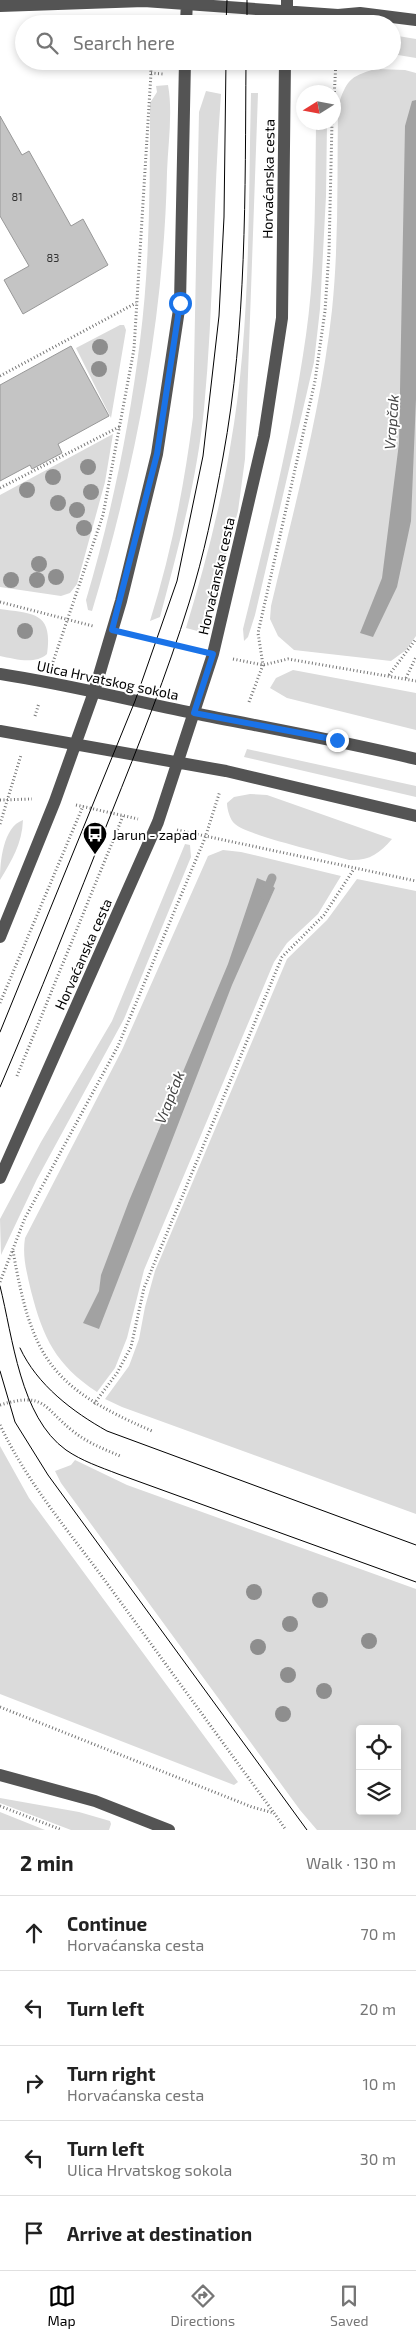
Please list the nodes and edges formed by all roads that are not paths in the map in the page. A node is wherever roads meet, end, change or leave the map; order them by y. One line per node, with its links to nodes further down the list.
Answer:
1 (187, 2): 2 (street); 3 (street); 4 (street)
2 (0, 6)
3 (287, 12): 5 (street)
4 (186, 15)
5 (376, 15)
6 (401, 18): 7 (street)
7 (416, 20)
8 (186, 70): 11 (street)
9 (285, 70): 12 (street, Horvaćanska cesta)
10 (0, 674): 11 (street, Ulica Hrvatskog sokola)
11 (94, 692): 12 (street, Ulica Hrvatskog sokola); 14 (street)
12 (194, 713): 15 (street, Ulica Hrvatskog sokola); 16 (street, Horvaćanska cesta)
13 (0, 731): 14 (street)
14 (76, 744): 16 (street); 18 (street)
15 (416, 759)
16 (179, 762): 17 (street); 19 (street, Horvaćanska cesta)
17 (416, 816)
18 (0, 937)
19 (0, 1178)
20 (0, 1775): 21 (street)
21 (170, 1830)

